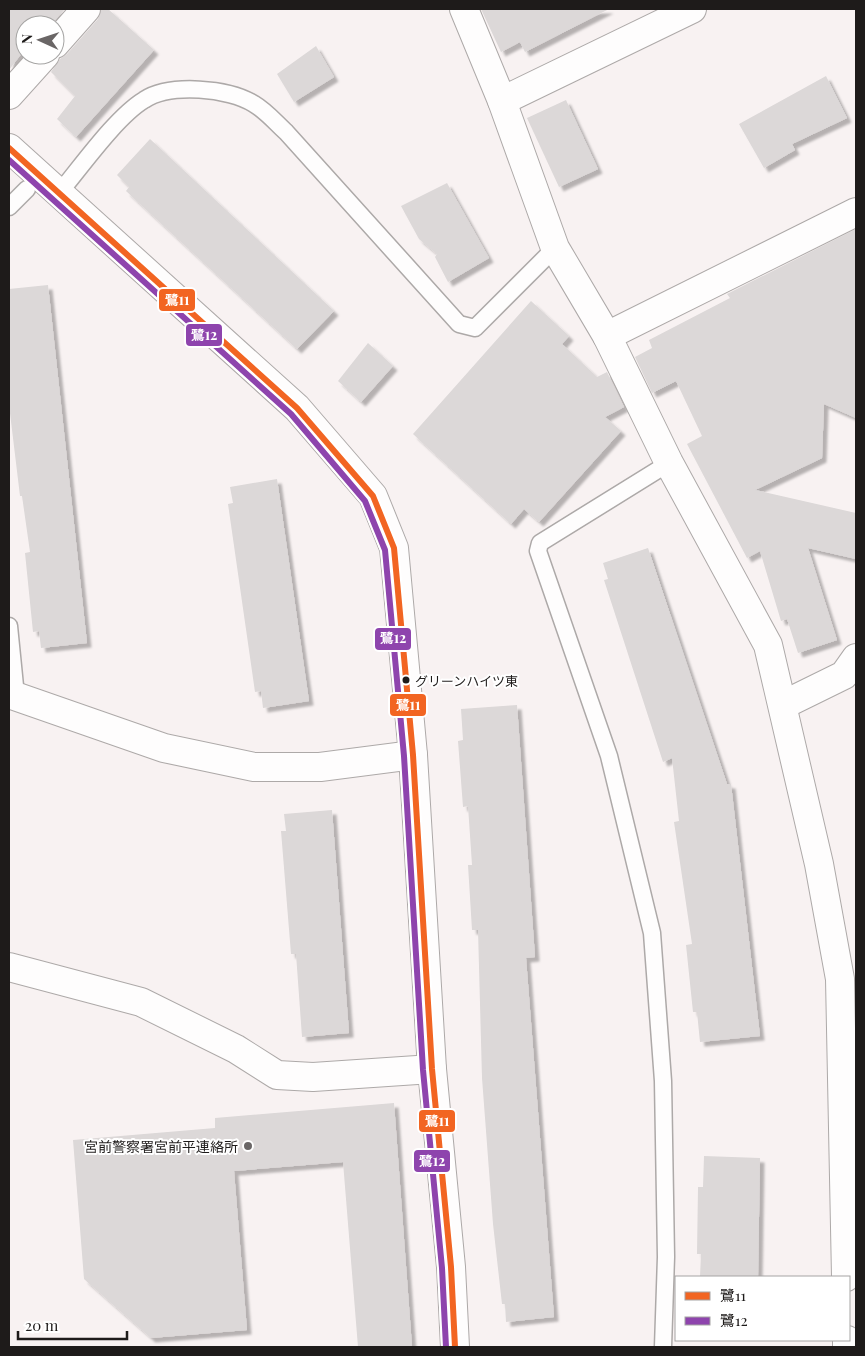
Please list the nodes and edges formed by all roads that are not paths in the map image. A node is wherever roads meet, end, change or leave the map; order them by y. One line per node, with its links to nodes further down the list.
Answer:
1 (86, 9): 4 (street)
2 (464, 9): 7 (street)
3 (692, 9): 7 (street)
4 (65, 33)
5 (36, 65): 6 (street)
6 (9, 95)
7 (502, 101): 13 (street)
8 (9, 148): 10 (street)
9 (27, 189): 11 (lane)
10 (59, 193): 13 (lane); 20 (street)
11 (9, 208)
12 (856, 212): 14 (street)
13 (555, 248): 14 (street)
14 (607, 336): 15 (street)
15 (669, 463): 19 (street); 26 (lane)
16 (9, 626): 18 (lane)
17 (856, 658): 19 (street)
18 (12, 695): 20 (street)
19 (783, 705): 22 (street)
20 (413, 755): 23 (street)
21 (9, 967): 23 (street)
22 (849, 1064): 24 (street)
23 (432, 1070): 25 (street)
24 (846, 1276)
25 (455, 1347)
26 (663, 1347)

